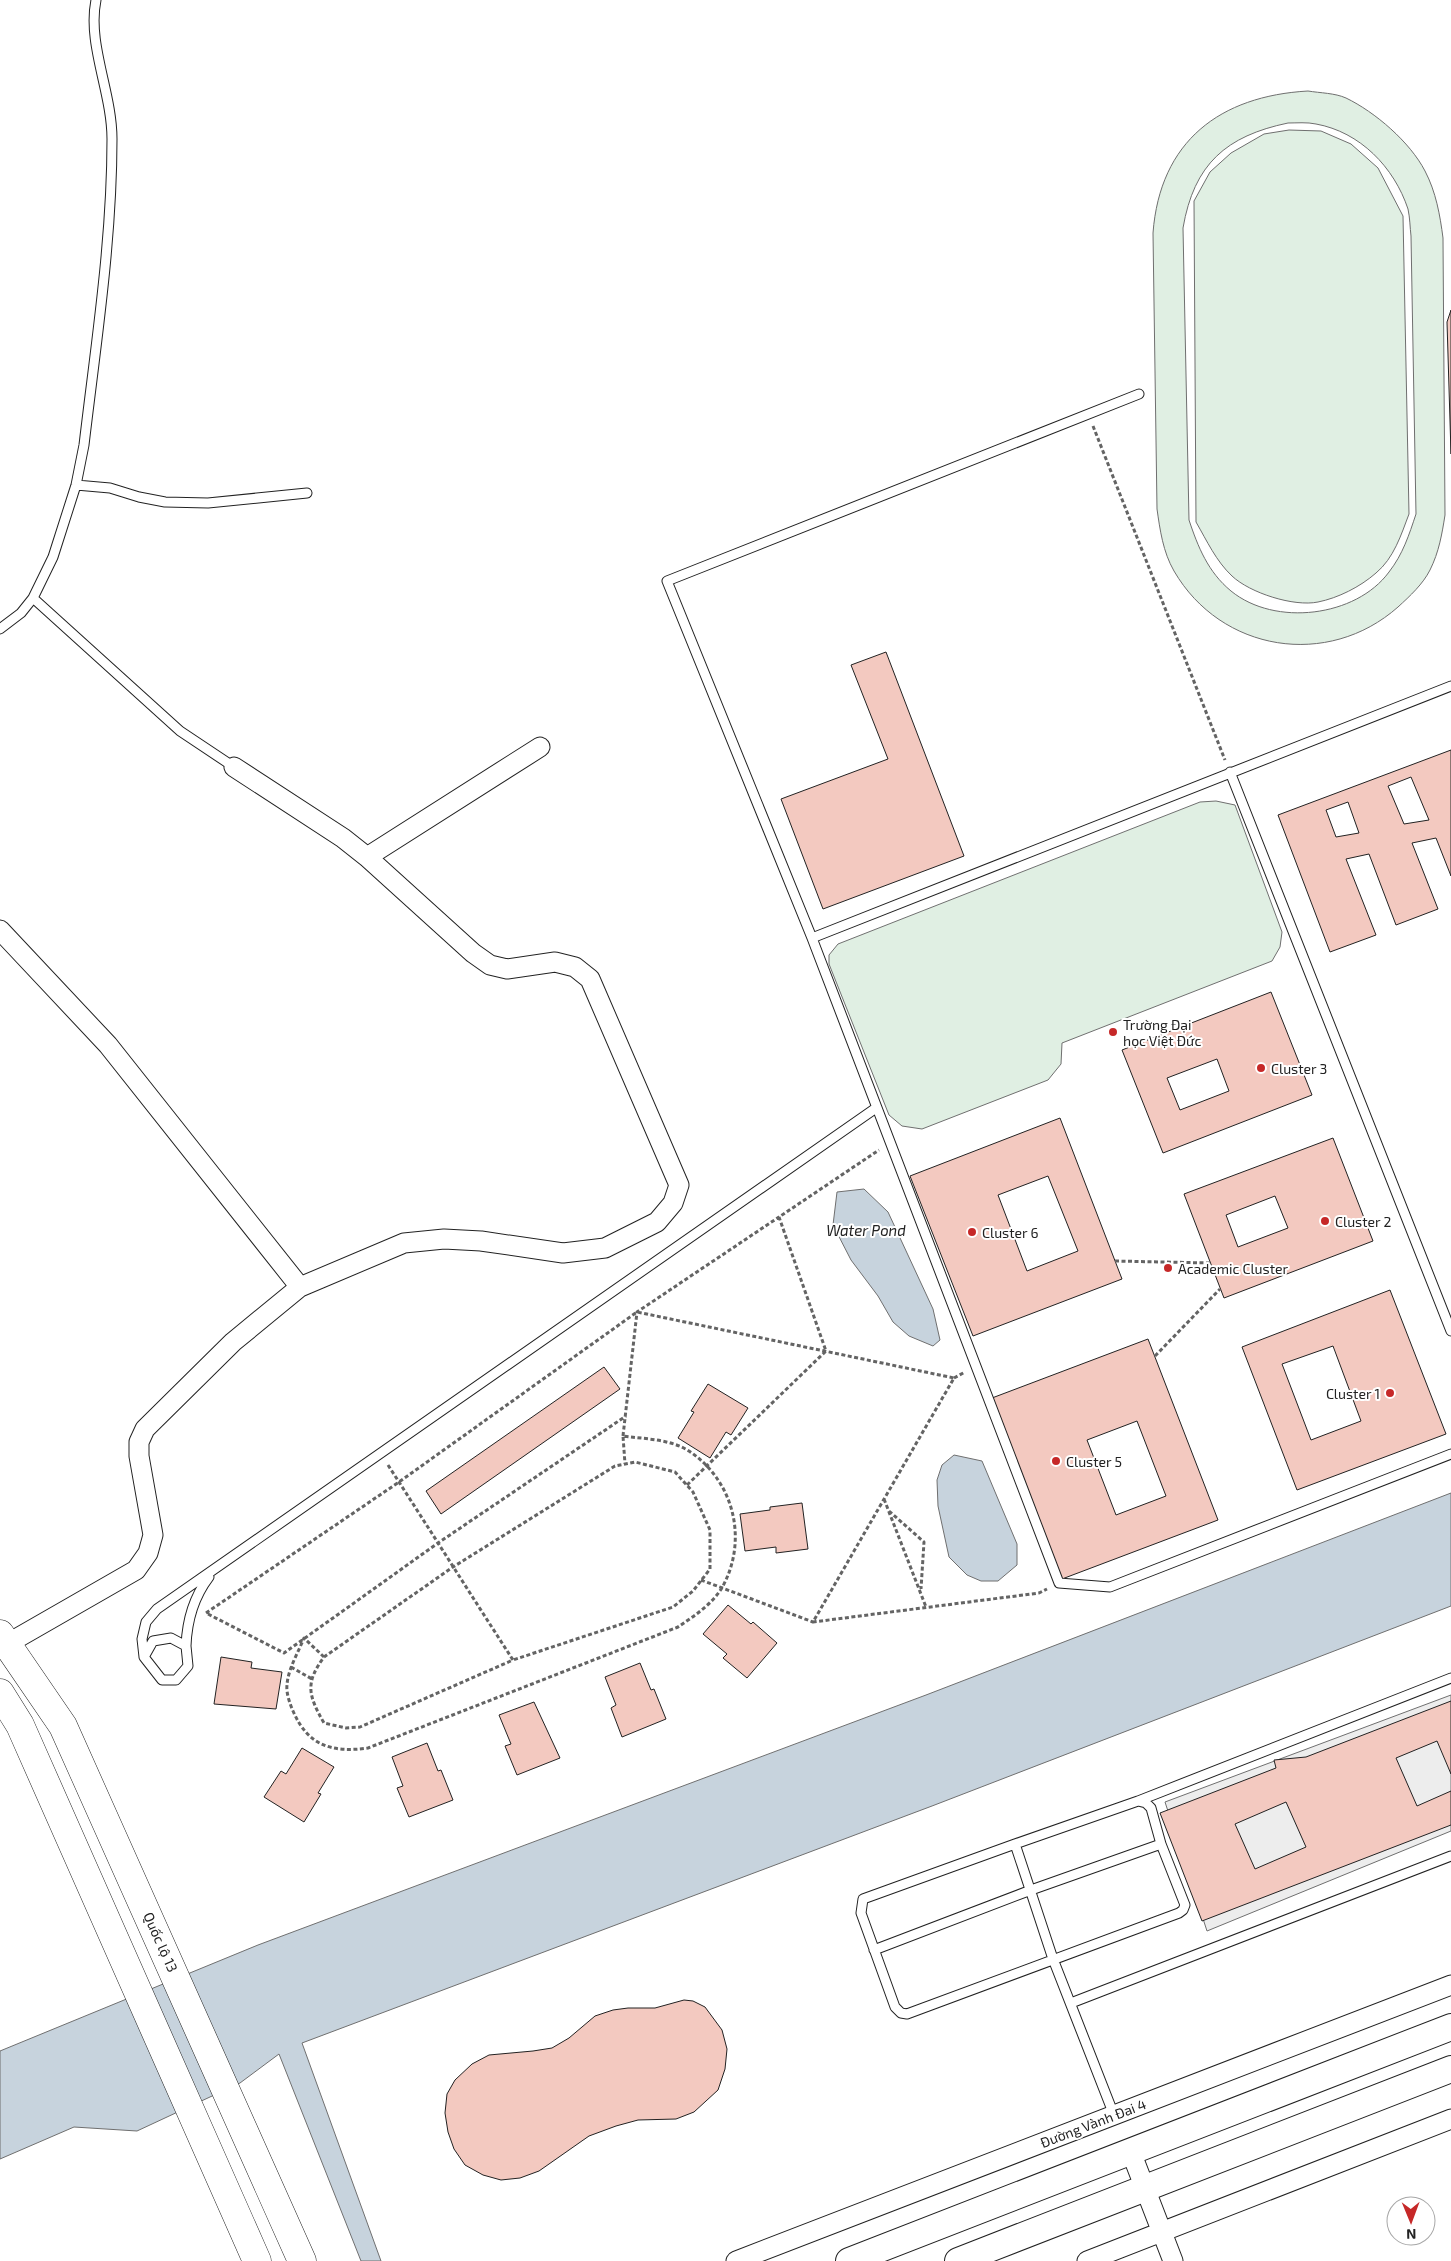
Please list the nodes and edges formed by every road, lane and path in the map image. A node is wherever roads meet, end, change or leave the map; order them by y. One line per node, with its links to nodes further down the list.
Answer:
1 (96, 0): 4 (lane)
2 (1139, 394): 3 (lane)
3 (1089, 415): 11 (path); 14 (lane)
4 (76, 486): 5 (lane); 6 (lane)
5 (307, 493)
6 (33, 598): 7 (lane); 10 (lane)
7 (0, 629)
8 (1451, 686): 11 (lane)
9 (540, 748): 12 (street)
10 (234, 767): 12 (street)
11 (1230, 772): 14 (lane); 23 (lane)
12 (367, 857): 20 (street)
13 (0, 930): 20 (street)
14 (812, 938): 15 (lane)
15 (876, 1108): 16 (lane); 28 (lane)
16 (890, 1143): 17 (path); 40 (lane)
17 (779, 1217): 22 (path); 24 (path)
18 (1115, 1260): 19 (path)
19 (1210, 1263)
20 (300, 1287): 48 (street)
21 (1220, 1289): 25 (path)
22 (637, 1312): 24 (path); 26 (path); 32 (path)
23 (1451, 1331)
24 (826, 1351): 31 (path); 34 (path)
25 (1155, 1356)
26 (626, 1416): 27 (path); 36 (path)
27 (623, 1436): 30 (path); 31 (path)
28 (380, 1454): 32 (path); 38 (lane)
29 (1451, 1454): 40 (lane)
30 (625, 1464): 33 (path); 37 (path)
31 (706, 1466): 33 (path); 41 (path)
32 (399, 1482): 36 (path); 45 (path)
33 (687, 1485): 39 (path)
34 (884, 1499): 35 (path); 46 (path)
35 (888, 1510): 42 (path); 42 (path)
36 (438, 1543): 37 (path); 47 (path)
37 (453, 1567): 51 (path); 52 (path)
38 (213, 1571): 44 (lane); 50 (lane)
39 (701, 1580): 41 (path); 52 (path)
40 (1059, 1583): 43 (path)
41 (722, 1588): 46 (path); 53 (path)
42 (921, 1592): 43 (path)
43 (926, 1607): 46 (path)
44 (192, 1609): 45 (path); 49 (lane)
45 (208, 1614): 47 (path)
46 (813, 1622)
47 (304, 1638): 51 (path); 53 (path)
48 (4, 1639): 74 (highway, Quốc lộ 13)
49 (186, 1646): 50 (lane); 50 (lane)
50 (144, 1657)
51 (324, 1657): 55 (path)
52 (513, 1660): 55 (path)
53 (291, 1667): 55 (path)
54 (1451, 1678): 57 (lane)
55 (312, 1679)
56 (3, 1705): 73 (highway)
57 (1138, 1801): 58 (lane); 59 (lane)
58 (1015, 1844): 61 (lane); 62 (lane)
59 (1162, 1844): 61 (lane); 63 (lane)
60 (1451, 1856): 65 (lane)
61 (1031, 1890): 62 (lane); 63 (lane)
62 (874, 1950): 63 (lane)
63 (1053, 1959): 65 (lane)
64 (1451, 1985): 68 (street, Đường Vành Đai 4)
65 (1071, 2003): 68 (lane)
66 (1451, 2027): 70 (main road)
67 (1451, 2069): 71 (main road)
68 (1114, 2115): 75 (street, Đường Vành Đai 4)
69 (1451, 2119): 72 (street)
70 (1131, 2152): 71 (street); 76 (main road)
71 (1143, 2189): 72 (street); 77 (main road)
72 (1162, 2233): 78 (street); 79 (street)
73 (257, 2261)
74 (302, 2261)
75 (736, 2261)
76 (849, 2261)
77 (958, 2261)
78 (1087, 2261)
79 (1173, 2261)

